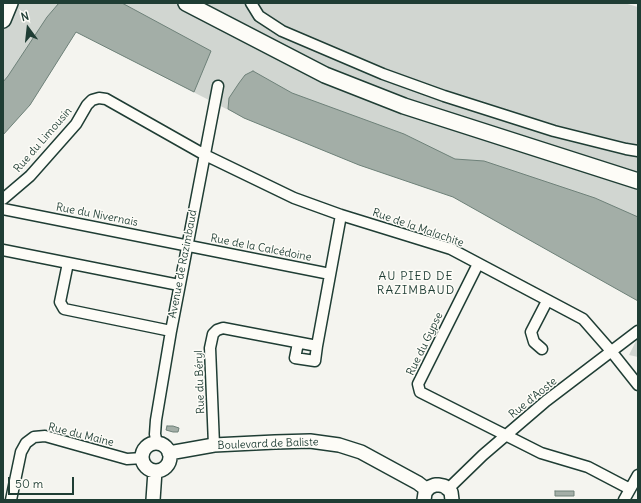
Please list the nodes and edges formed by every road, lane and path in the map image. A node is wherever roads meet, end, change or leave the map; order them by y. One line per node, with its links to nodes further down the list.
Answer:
1 (10, 3): 4 (main road)
2 (186, 3): 8 (main road)
3 (252, 3): 6 (street)
4 (3, 20)
5 (218, 86): 7 (street, Avenue de Razimbaud)
6 (638, 151)
7 (205, 155): 9 (street, Rue du Limousin); 11 (street, Rue de la Malachite); 12 (street, Avenue de Razimbaud)
8 (638, 181)
9 (3, 199)
10 (3, 209): 12 (street, Rue du Nivernais)
11 (341, 215): 15 (street, Rue de la Malachite); 16 (street)
12 (187, 245): 16 (street, Rue de la Calcédoine); 17 (street, Avenue de Razimbaud)
13 (3, 250): 14 (street)
14 (68, 263): 17 (street); 19 (street)
15 (478, 264): 18 (street, Rue de la Malachite); 26 (street, Rue du Gypse)
16 (330, 274): 22 (street)
17 (179, 285): 19 (street, Avenue de Razimbaud)
18 (547, 301): 23 (street); 24 (street, Rue de la Malachite)
19 (171, 331): 27 (street, Avenue de Razimbaud)
20 (638, 331): 24 (street, Rue d'Aoste)
21 (298, 343): 22 (street, Rue du Béryl); 22 (street); 28 (street, Rue du Béryl)
22 (317, 346)
23 (542, 349)
24 (611, 351): 25 (street, Rue de la Malachite); 26 (street, Rue d'Aoste)
25 (638, 385)
26 (505, 436): 33 (street, Rue du Gypse); 34 (street, Rue d'Aoste)
27 (157, 444): 29 (street); 30 (street)
28 (214, 445): 29 (street, Boulevard de Baliste); 35 (street, Boulevard de Baliste)
29 (169, 453): 31 (street)
30 (143, 458): 31 (street); 36 (street, Rue du Maine)
31 (155, 471): 37 (street)
32 (638, 475): 33 (street)
33 (630, 489): 38 (street)
34 (450, 494): 35 (street)
35 (425, 495)
36 (8, 498)
37 (153, 500)
38 (624, 500)

